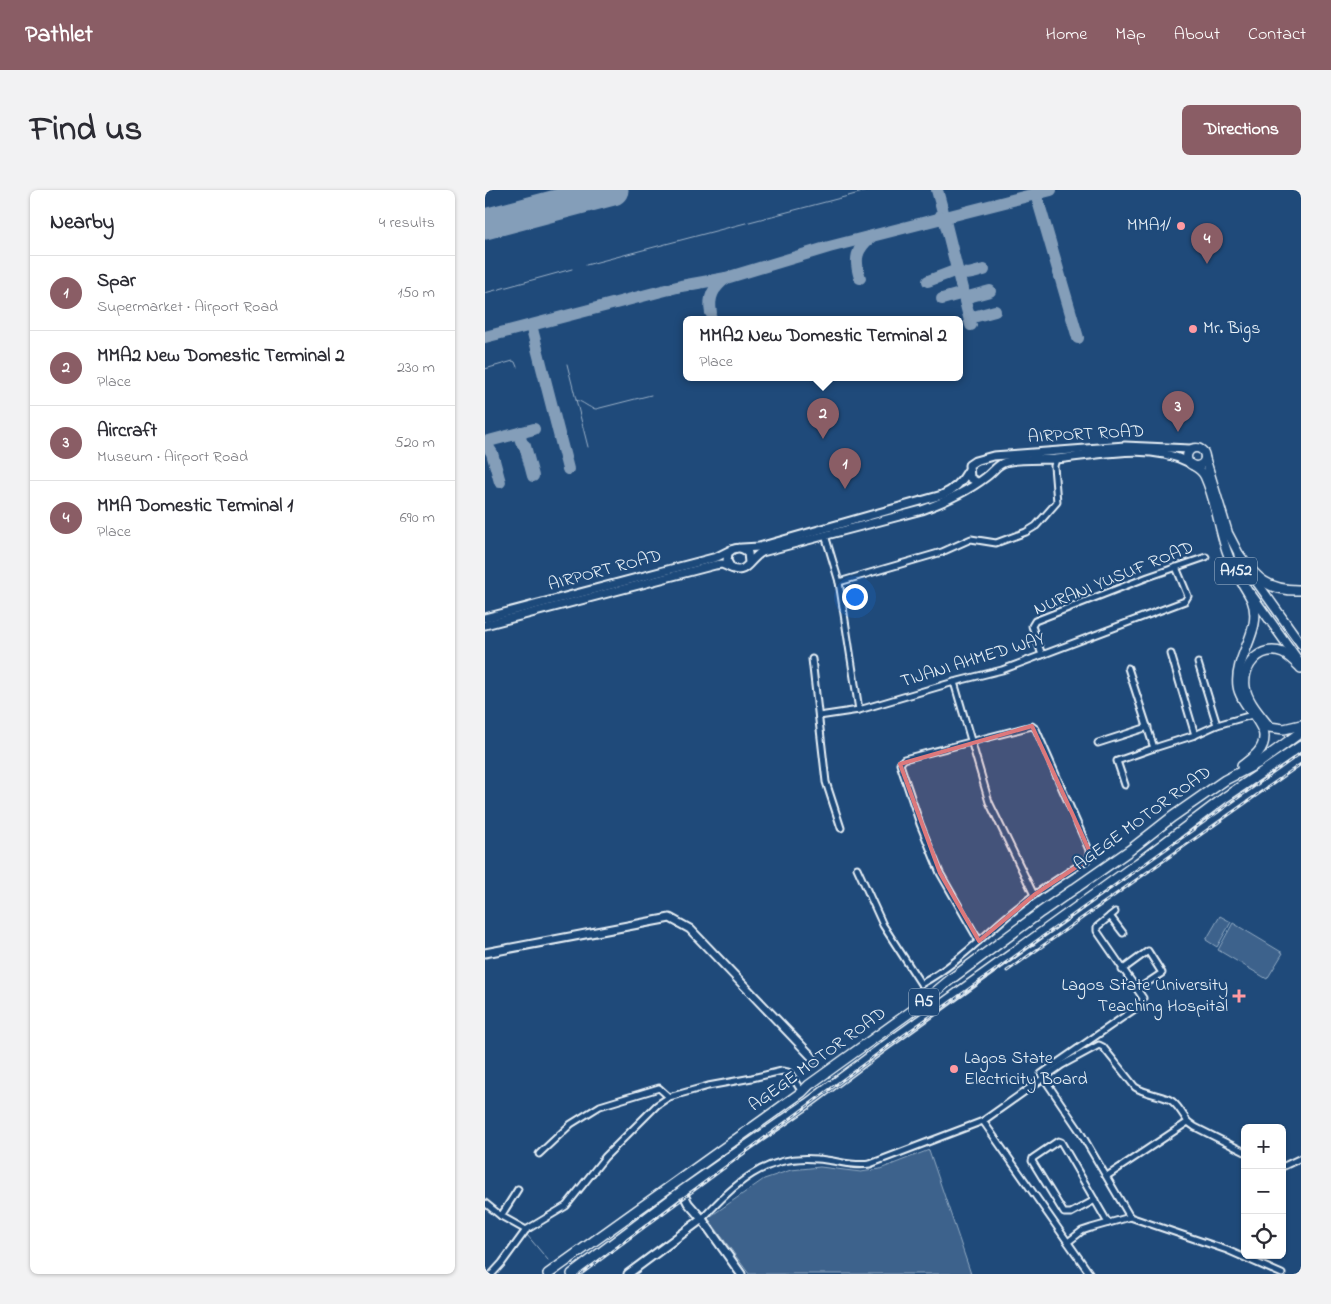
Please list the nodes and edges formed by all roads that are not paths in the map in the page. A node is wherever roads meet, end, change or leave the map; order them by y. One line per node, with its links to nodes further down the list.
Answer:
1 (1190, 449): 2 (main road); 3 (main road, AIRPORT ROAD); 5 (main road)
2 (1205, 457): 5 (main road); 12 (main road, A152)
3 (983, 458): 6 (main road); 7 (main road)
4 (1056, 459): 5 (main road, AIRPORT ROAD); 7 (main road, AIRPORT ROAD); 18 (street)
5 (1191, 464): 17 (main road, A152)
6 (968, 471): 8 (main road); 10 (main road)
7 (992, 471): 8 (main road)
8 (977, 482): 9 (main road)
9 (825, 535): 14 (main road); 18 (street)
10 (742, 548): 11 (main road); 14 (main road)
11 (731, 550): 16 (main road); 20 (main road, AIRPORT ROAD)
12 (1239, 555): 19 (highway); 22 (main road, A152)
13 (1206, 557): 15 (street, NURANI YUSUF ROAD)
14 (749, 563): 16 (main road)
15 (1176, 567): 24 (street, NURANI YUSUF ROAD); 24 (street, TIJANI AHMED WAY)
16 (731, 568): 21 (main road, AIRPORT ROAD)
17 (1237, 573): 27 (main road, A152); 31 (highway)
18 (839, 582): 30 (street)
19 (1301, 590)
20 (485, 618)
21 (485, 625)
22 (1301, 644)
23 (1171, 654): 38 (street)
24 (1042, 655): 29 (street, TIJANI AHMED WAY)
25 (812, 659): 32 (street)
26 (1198, 663): 34 (street)
27 (1301, 666): 36 (highway)
28 (1128, 668): 35 (street)
29 (954, 682): 30 (street, TIJANI AHMED WAY); 39 (street)
30 (859, 710): 32 (street, TIJANI AHMED WAY)
31 (1252, 715): 34 (street); 36 (highway)
32 (819, 716): 46 (street)
33 (1301, 725): 36 (highway)
34 (1217, 726): 38 (street)
35 (1148, 727): 40 (street); 43 (street)
36 (1267, 729): 42 (highway); 44 (highway)
37 (1301, 732): 42 (highway, AGEGE MOTOR ROAD / A5)
38 (1195, 735): 43 (street)
39 (971, 742): 48 (street); 48 (street); 52 (street)
40 (1098, 742)
41 (1301, 746): 57 (highway, AGEGE MOTOR ROAD / A5)
42 (1280, 747): 44 (highway, AGEGE MOTOR ROAD / A5)
43 (1155, 748): 45 (street)
44 (1225, 780): 55 (highway, AGEGE MOTOR ROAD / A5)
45 (1125, 785)
46 (841, 828)
47 (857, 868): 52 (street)
48 (1034, 895): 52 (street)
49 (1115, 912): 50 (street)
50 (1110, 916): 51 (street); 54 (street)
51 (1123, 933)
52 (979, 942)
53 (485, 953): 58 (main road)
54 (1122, 970): 56 (street); 56 (street)
55 (951, 979): 57 (highway); 60 (highway, AGEGE MOTOR ROAD / A5)
56 (1138, 989): 59 (street)
57 (960, 991): 70 (highway, AGEGE MOTOR ROAD / A5)
58 (815, 1060)
59 (1043, 1078): 62 (street); 63 (street); 68 (street)
60 (802, 1092): 61 (street); 80 (highway, AGEGE MOTOR ROAD / A5)
61 (669, 1097): 65 (street); 77 (street)
62 (983, 1121): 75 (street); 78 (street)
63 (1188, 1122): 64 (street); 68 (street)
64 (1241, 1150)
65 (539, 1154)
66 (1301, 1158): 67 (street)
67 (1286, 1165)
68 (1107, 1176): 74 (street)
69 (518, 1189): 73 (street)
70 (682, 1192): 75 (main road); 81 (highway, AGEGE MOTOR ROAD / A5)
71 (1095, 1200): 71 (street); 76 (street)
72 (485, 1203): 73 (street)
73 (501, 1216): 77 (street)
74 (1130, 1217): 76 (street); 85 (street)
75 (702, 1219): 82 (main road); 83 (main road)
76 (1108, 1223): 78 (street)
77 (525, 1230): 79 (street)
78 (1069, 1242): 84 (street)
79 (491, 1274)
80 (548, 1274)
81 (572, 1274)
82 (628, 1274)
83 (741, 1274)
84 (1090, 1274)
85 (1282, 1274)

